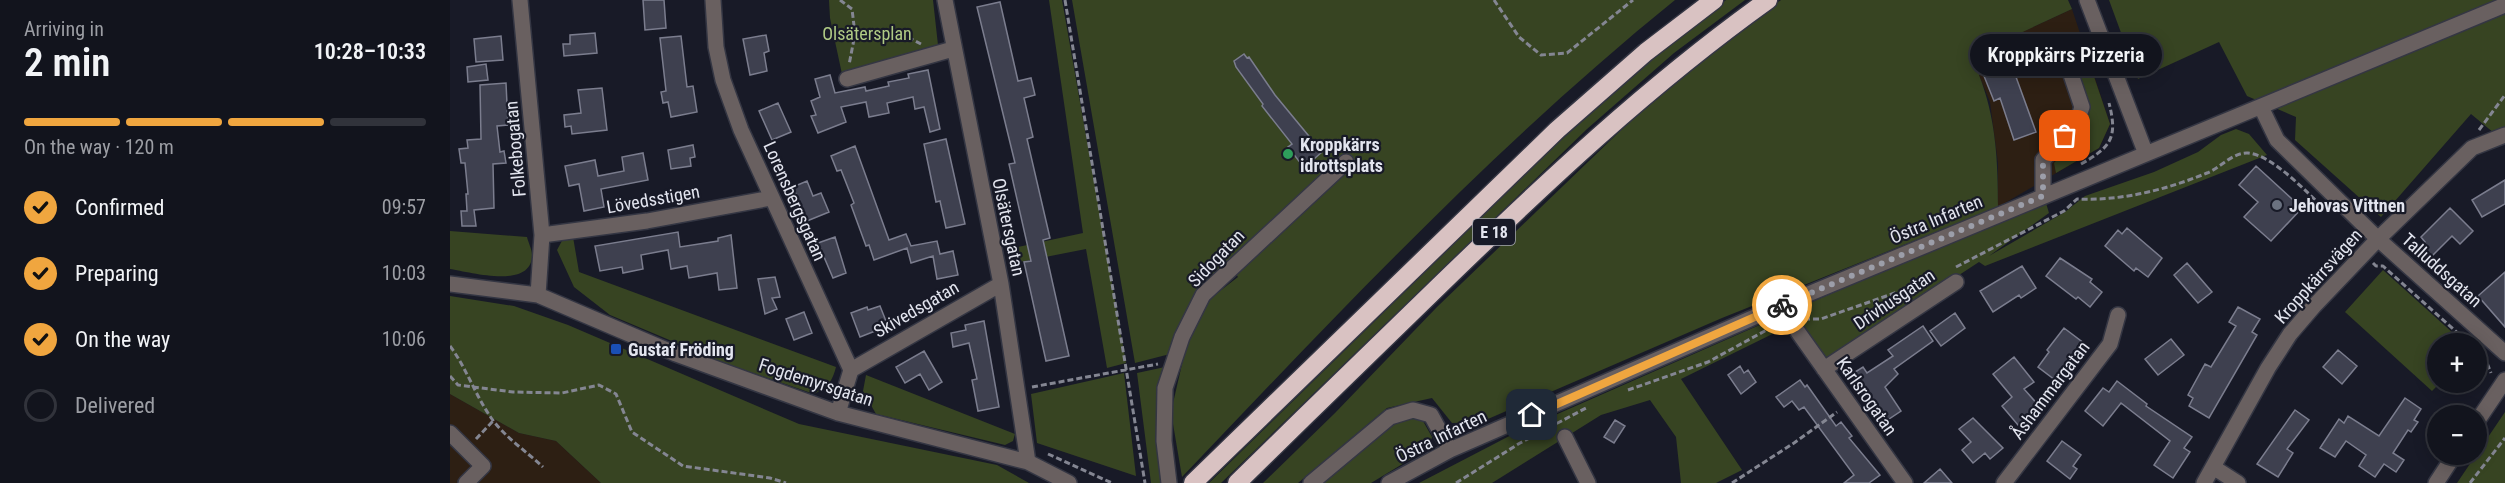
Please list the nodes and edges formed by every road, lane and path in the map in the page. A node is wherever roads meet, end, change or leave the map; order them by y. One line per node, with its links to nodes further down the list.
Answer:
1 (520, 0): 26 (street, Folkebogatan)
2 (713, 0): 24 (street, Lorensbergsgatan)
3 (840, 0): 16 (path)
4 (945, 0): 14 (street, Olsätersgatan)
5 (1065, 0): 42 (path)
6 (1494, 0): 7 (path)
7 (1633, 0)
8 (1714, 0): 71 (highway, E 18)
9 (1768, 0): 72 (highway, E 18)
10 (2087, 0): 13 (street)
11 (2505, 5): 18 (street, Östra Infarten)
12 (900, 33): 15 (path)
13 (2102, 39): 21 (street); 23 (street)
14 (952, 49): 15 (street); 32 (street, Olsätersgatan)
15 (929, 55): 16 (street)
16 (848, 79)
17 (2505, 95): 20 (path)
18 (2261, 106): 21 (street, Östra Infarten); 27 (street, Talluddsgatan)
19 (2505, 135): 20 (street, Kroppkärrsvägen)
20 (2472, 148): 27 (street, Kroppkärrsvägen)
21 (2146, 154): 23 (street, Östra Infarten)
22 (1346, 162): 40 (street, Sidogatan)
23 (2043, 196): 60 (street, Östra Infarten)
24 (771, 198): 26 (street, Lövedsstigen); 44 (street, Lorensbergsgatan)
25 (2331, 215): 30 (path)
26 (542, 235): 33 (street, Folkebogatan)
27 (2378, 239): 28 (street, Kroppkärrsvägen); 39 (street, Talluddsgatan)
28 (2364, 254): 37 (path); 64 (street, Kroppkärrsvägen)
29 (1939, 276): 36 (path)
30 (1953, 276): 43 (street, Drivhusgatan)
31 (450, 284): 33 (street, Fogdemyrsgatan)
32 (1001, 284): 44 (street, Skivedsgatan); 48 (street, Olsätersgatan)
33 (538, 295): 53 (street, Fogdemyrsgatan)
34 (2118, 315): 79 (street, Åshammargatan)
35 (1779, 323): 49 (path)
36 (1798, 325): 43 (street, Karlsrogatan)
37 (2458, 333)
38 (450, 346): 47 (path)
39 (2505, 353)
40 (1174, 361): 42 (path); 70 (street, Sidogatan)
41 (2487, 363): 46 (path)
42 (1127, 369): 48 (path); 69 (path)
43 (1824, 369): 50 (street, Karlsrogatan)
44 (851, 370): 53 (street)
45 (450, 376): 47 (path)
46 (2502, 384): 52 (street)
47 (471, 387): 54 (path); 66 (path)
48 (1018, 390): 58 (street, Olsätersgatan)
49 (1622, 392)
50 (1849, 404): 77 (path); 78 (street, Karlsrogatan)
51 (1592, 405): 75 (path)
52 (2487, 406)
53 (838, 413): 61 (street, Fogdemyrsgatan)
54 (493, 421): 59 (path); 63 (path)
55 (450, 434): 59 (street)
56 (1565, 437): 76 (street)
57 (2505, 438): 83 (path)
58 (1026, 444): 61 (street, Olsätersgatan); 68 (path)
59 (467, 449): 65 (street)
60 (1450, 450): 73 (street); 74 (street, Östra Infarten)
61 (1028, 462): 67 (street, Fogdemyrsgatan)
62 (2448, 465): 82 (street)
63 (543, 467)
64 (2212, 467): 80 (street, Kroppkärrsvägen); 81 (street)
65 (466, 483)
66 (786, 483)
67 (1069, 483)
68 (1112, 483)
69 (1145, 483)
70 (1169, 483)
71 (1192, 483)
72 (1237, 483)
73 (1311, 483)
74 (1389, 483)
75 (1456, 483)
76 (1588, 483)
77 (1732, 483)
78 (1905, 483)
79 (2004, 483)
80 (2204, 483)
81 (2238, 483)
82 (2436, 483)
83 (2470, 483)

